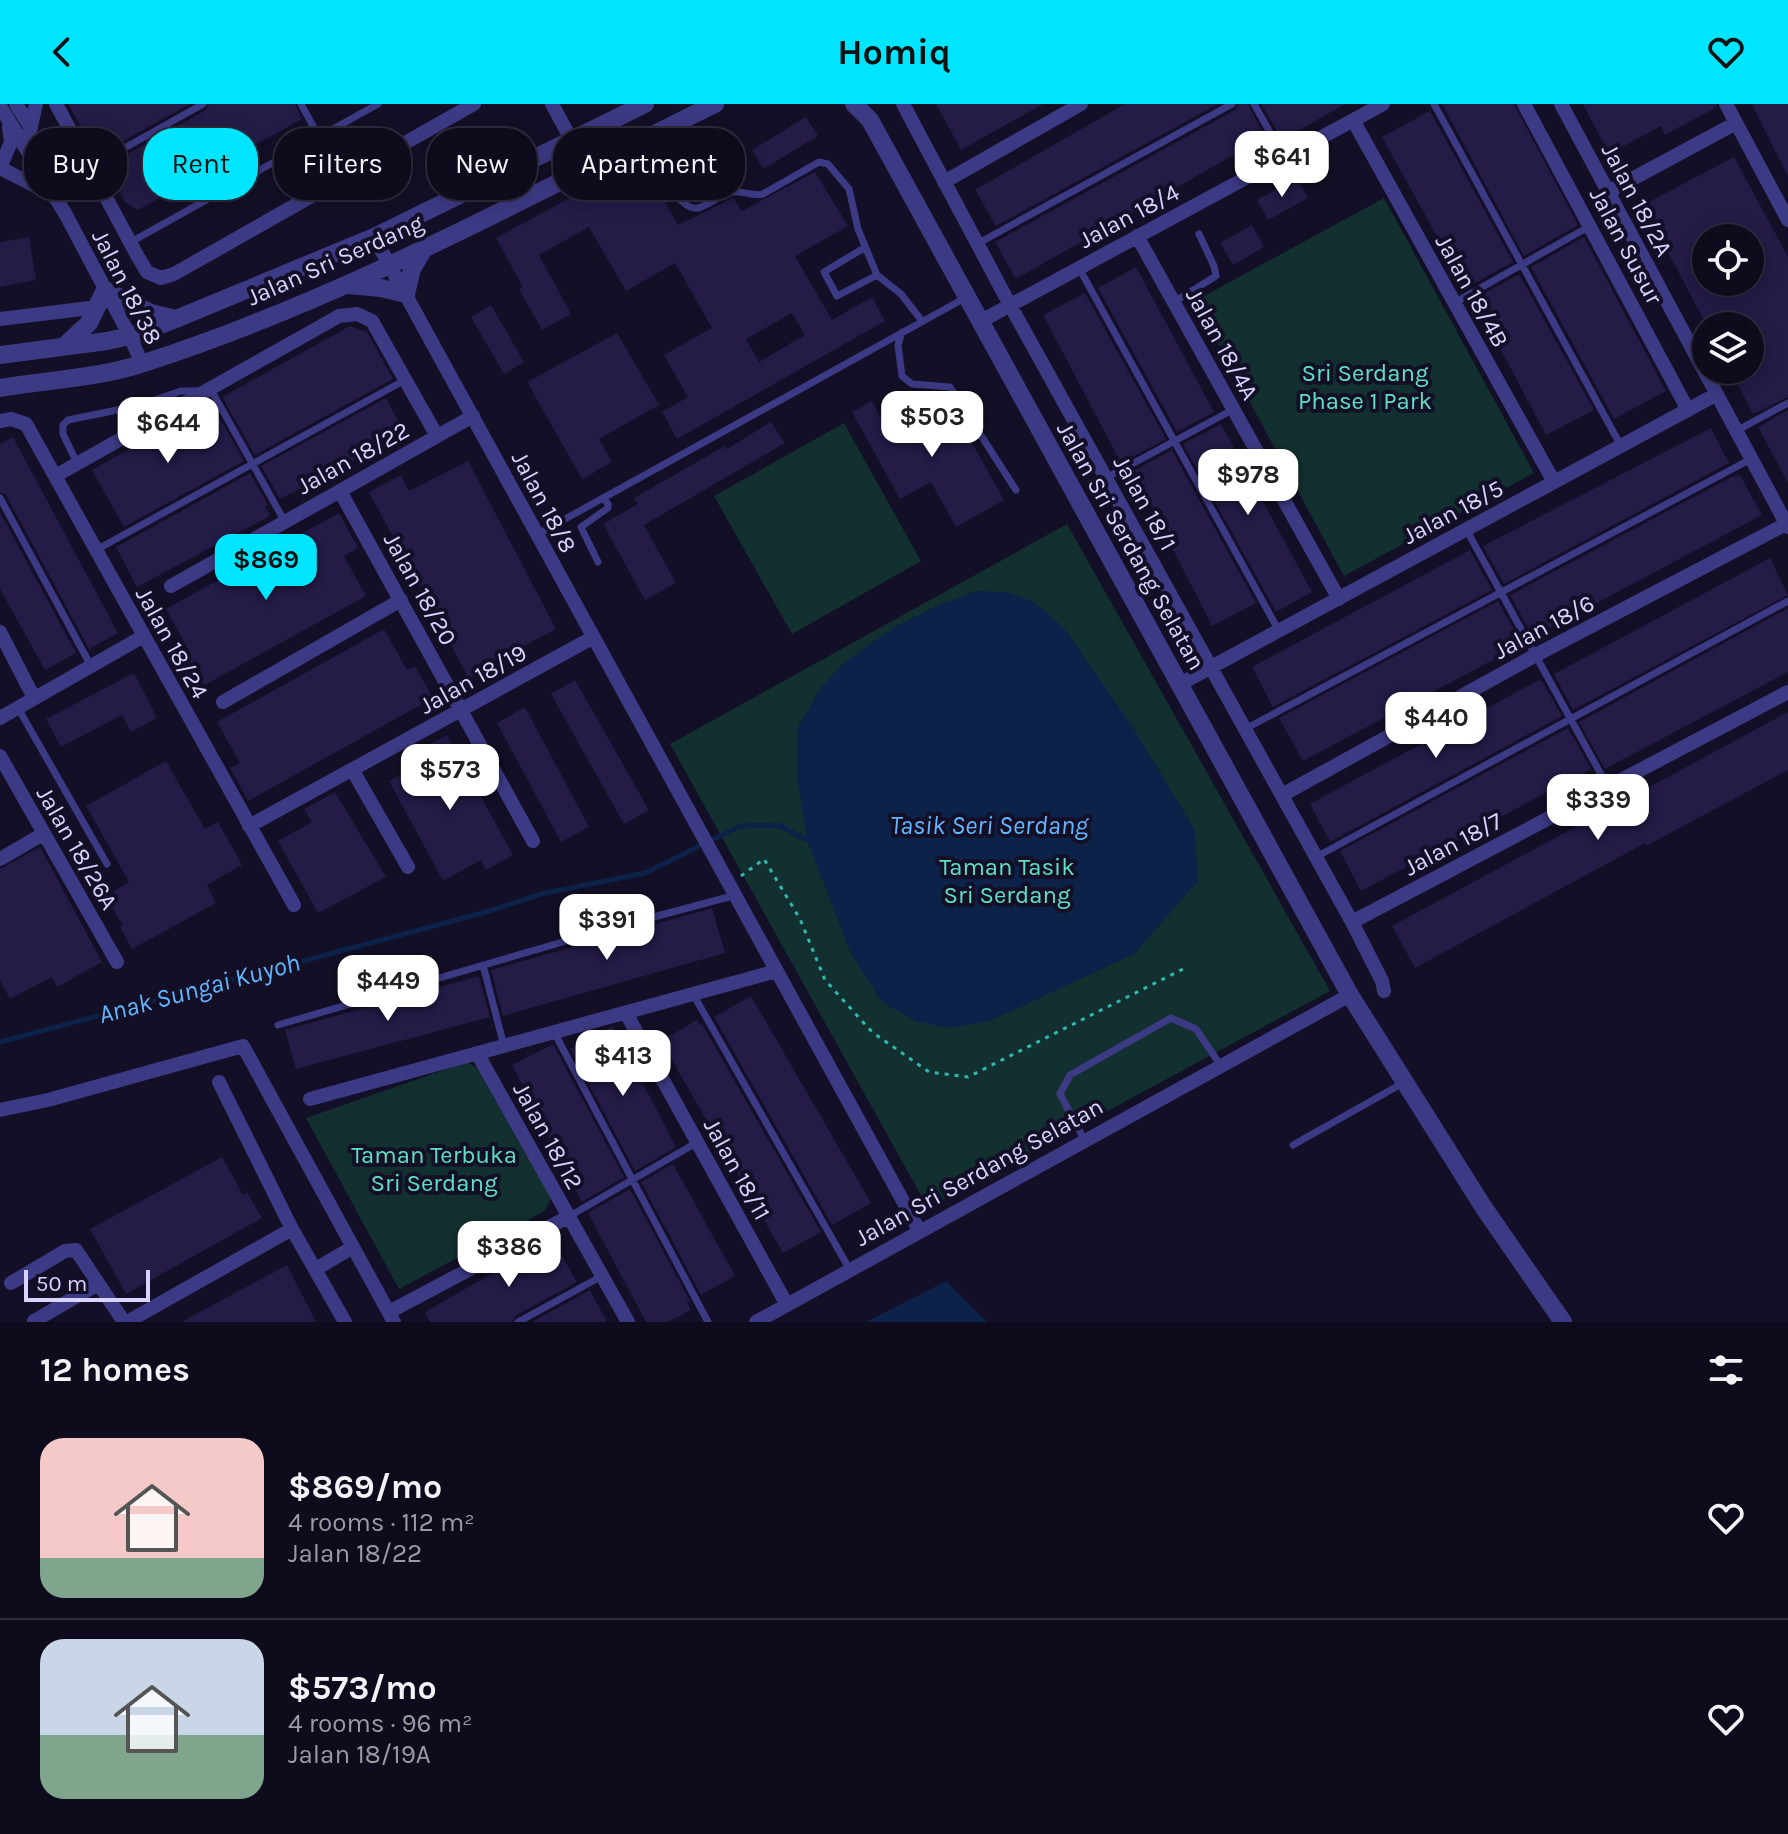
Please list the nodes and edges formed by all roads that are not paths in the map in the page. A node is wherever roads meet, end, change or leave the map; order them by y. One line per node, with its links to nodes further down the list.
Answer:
1 (16, 104): 25 (street)
2 (36, 104): 25 (street)
3 (56, 104): 26 (street)
4 (203, 104): 33 (lane)
5 (301, 104): 27 (lane)
6 (378, 104): 28 (lane)
7 (474, 104): 53 (street)
8 (552, 104): 29 (street)
9 (645, 104): 30 (street, Jalan Sri Serdang)
10 (715, 104): 31 (street, Jalan Sri Serdang)
11 (854, 104): 22 (street, Jalan Sri Serdang Selatan)
12 (903, 104): 40 (street, Jalan 18/1)
13 (1081, 104): 40 (street)
14 (1232, 104): 54 (lane)
15 (1254, 104): 35 (lane)
16 (1383, 104): 23 (street, Jalan 18/4)
17 (1434, 104): 58 (lane)
18 (1524, 104): 49 (street, Jalan Susur)
19 (1561, 104): 42 (street, Jalan 18/2A)
20 (1726, 104): 24 (street)
21 (3, 112): 32 (street, Jalan 18/38); 38 (street)
22 (870, 112): 63 (street, Jalan Sri Serdang Selatan)
23 (1353, 120): 35 (street, Jalan 18/4); 66 (street, Jalan 18/4B)
24 (1736, 123): 42 (street); 48 (street)
25 (31, 128)
26 (68, 128)
27 (314, 128)
28 (335, 128)
29 (565, 128)
30 (598, 128)
31 (666, 128)
32 (24, 145)
33 (127, 147)
34 (553, 150): 52 (street, Jalan Sri Serdang)
35 (1284, 157): 51 (street, Jalan 18/4)
36 (274, 162): 53 (lane)
37 (24, 166): 38 (street)
38 (1, 169): 39 (street)
39 (24, 180)
40 (944, 182): 54 (street, Jalan 18/1)
41 (553, 184): 55 (street, Jalan Sri Serdang)
42 (1608, 192): 80 (street, Jalan 18/2A)
43 (745, 194): 56 (lane)
44 (57, 200): 64 (street, Jalan 18/38)
45 (107, 200): 53 (street)
46 (680, 200): 47 (lane)
47 (716, 200)
48 (1788, 220)
49 (1590, 226): 58 (lane); 83 (street, Jalan Susur)
50 (1199, 234): 65 (lane)
51 (1137, 236): 59 (street, Jalan 18/4); 65 (street, Jalan 18/4A)
52 (374, 237): 57 (street, Jalan 18/8); 69 (street, Jalan Sri Serdang)
53 (131, 242)
54 (977, 244): 67 (street, Jalan 18/1)
55 (425, 247): 57 (street, Jalan Sri Serdang); 62 (street)
56 (864, 248): 60 (lane); 60 (lane)
57 (390, 264): 61 (street, Jalan Sri Serdang); 62 (street, Jalan 18/8)
58 (1522, 265): 66 (lane); 89 (lane)
59 (1079, 268): 67 (street, Jalan 18/4); 88 (lane)
60 (877, 275): 70 (lane)
61 (348, 285): 62 (street); 76 (street, Jalan Sri Serdang)
62 (406, 294): 84 (street, Jalan 18/8)
63 (967, 296): 70 (lane); 71 (street, Jalan Sri Serdang Selatan)
64 (101, 298): 68 (street); 69 (street); 73 (street, Jalan 18/38); 74 (street)
65 (1174, 302): 82 (street, Jalan 18/4A)
66 (1454, 303): 95 (street, Jalan 18/4B)
67 (1010, 305): 71 (street, Jalan 18/4); 94 (street, Jalan 18/1)
68 (0, 319)
69 (176, 319): 73 (street, Jalan Sri Serdang)
70 (922, 321): 72 (lane)
71 (981, 321): 118 (street, Jalan Sri Serdang Selatan)
72 (902, 332): 96 (lane); 99 (lane)
73 (130, 336): 74 (street, Jalan Sri Serdang); 76 (street, Jalan 18/38)
74 (63, 347): 75 (street, Jalan Sri Serdang)
75 (0, 355)
76 (142, 364): 78 (street, Jalan Sri Serdang)
77 (405, 380): 79 (street); 87 (street); 92 (lane)
78 (0, 388)
79 (208, 390): 91 (street); 91 (lane); 92 (lane)
80 (1717, 394): 83 (street, Jalan 18/5); 86 (street, Jalan 18/2A)
81 (1788, 403): 86 (lane)
82 (1234, 409): 88 (lane); 108 (street, Jalan 18/4A)
83 (1688, 410): 89 (street, Jalan 18/5)
84 (473, 416): 87 (street, Jalan 18/22); 103 (street, Jalan 18/8)
85 (0, 421): 93 (street, Jalan 18/24)
86 (1736, 431): 90 (street, Jalan 18/2A)
87 (437, 436): 97 (street, Jalan 18/22)
88 (1174, 441): 94 (lane); 111 (lane)
89 (1621, 446): 95 (street, Jalan 18/5)
90 (1751, 459): 101 (street, Jalan 18/2A); 107 (lane)
91 (77, 463): 93 (street)
92 (253, 464): 100 (lane); 104 (lane)
93 (57, 475): 104 (street, Jalan 18/24)
94 (1106, 478): 117 (street, Jalan 18/1)
95 (1554, 482): 102 (street, Jalan 18/5)
96 (1016, 490)
97 (340, 491): 100 (street, Jalan 18/22); 109 (street, Jalan 18/20)
98 (0, 498): 116 (lane)
99 (603, 498): 103 (lane); 105 (lane)
100 (285, 522): 106 (street, Jalan 18/22)
101 (1787, 526): 115 (street, Jalan 18/6)
102 (1466, 529): 107 (lane); 108 (street, Jalan 18/5)
103 (536, 535): 114 (street, Jalan 18/8)
104 (96, 550): 113 (street, Jalan 18/24)
105 (598, 562)
106 (171, 586)
107 (1501, 592): 115 (lane); 126 (lane)
108 (1339, 599): 111 (street, Jalan 18/5)
109 (401, 600): 121 (street); 123 (street, Jalan 18/20)
110 (1788, 601): 125 (lane)
111 (1279, 631): 117 (street, Jalan 18/5)
112 (0, 632): 120 (street)
113 (142, 637): 116 (street); 131 (street, Jalan 18/24)
114 (592, 638): 123 (street, Jalan 18/19); 138 (street, Jalan 18/8)
115 (1536, 655): 125 (lane); 130 (street, Jalan 18/6)
116 (91, 666): 120 (street)
117 (1211, 668): 118 (street, Jalan 18/5); 126 (street, Jalan 18/1)
118 (1180, 684): 146 (street, Jalan Sri Serdang Selatan)
119 (1788, 692): 129 (street, Jalan 18/7)
120 (34, 698): 122 (street)
121 (223, 702)
122 (18, 708): 124 (street); 136 (lane)
123 (462, 709): 128 (street, Jalan 18/19); 133 (street, Jalan 18/20)
124 (0, 718)
125 (1572, 720): 129 (lane); 134 (lane)
126 (1245, 729): 130 (street, Jalan 18/1)
127 (0, 756): 132 (street, Jalan 18/26A)
128 (353, 771): 131 (street, Jalan 18/19); 137 (street)
129 (1608, 787): 140 (street, Jalan 18/7)
130 (1282, 795): 134 (street, Jalan 18/1)
131 (249, 826): 139 (street, Jalan 18/24)
132 (43, 834): 135 (street); 141 (street, Jalan 18/26A)
133 (533, 841)
134 (1316, 857): 140 (street, Jalan 18/1)
135 (0, 859)
136 (107, 864)
137 (408, 867)
138 (730, 883): 142 (lane); 143 (street, Jalan 18/8)
139 (294, 905)
140 (1352, 922): 144 (street, Jalan 18/1)
141 (117, 962)
142 (483, 965): 148 (lane); 150 (lane)
143 (777, 971): 145 (street); 163 (street, Jalan 18/8)
144 (1384, 991)
145 (693, 994): 147 (street); 166 (lane)
146 (1350, 995): 152 (street, Jalan Sri Serdang Selatan); 154 (street, Jalan Sri Serdang Selatan)
147 (626, 1013): 149 (street); 158 (street, Jalan 18/11)
148 (278, 1025)
149 (554, 1032): 150 (street); 160 (lane)
150 (504, 1046): 151 (street)
151 (477, 1053): 155 (street); 161 (street, Jalan 18/12)
152 (1221, 1066): 157 (street, Jalan Sri Serdang Selatan); 157 (lane)
153 (219, 1082): 162 (street)
154 (1406, 1082): 159 (lane); 179 (street, Jalan Sri Serdang Selatan)
155 (310, 1099)
156 (0, 1110): 164 (street)
157 (1085, 1141): 163 (street, Jalan Sri Serdang Selatan)
158 (696, 1143): 160 (lane); 170 (street, Jalan 18/11)
159 (1293, 1145)
160 (633, 1180): 161 (lane); 177 (lane)
161 (568, 1217): 167 (street, Jalan 18/12); 171 (street)
162 (292, 1229): 165 (street); 173 (street)
163 (920, 1232): 166 (street, Jalan Sri Serdang Selatan)
164 (353, 1247): 165 (street); 171 (street)
165 (316, 1269): 174 (street)
166 (850, 1270): 170 (street, Jalan Sri Serdang Selatan)
167 (602, 1276): 175 (lane); 176 (street, Jalan 18/12)
168 (11, 1283): 169 (street)
169 (98, 1284): 172 (street); 173 (street)
170 (787, 1305): 178 (street, Jalan Sri Serdang Selatan)
171 (392, 1317)
172 (34, 1321)
173 (126, 1322)
174 (345, 1322)
175 (518, 1322)
176 (628, 1322)
177 (708, 1322)
178 (756, 1322)
179 (1563, 1322)

